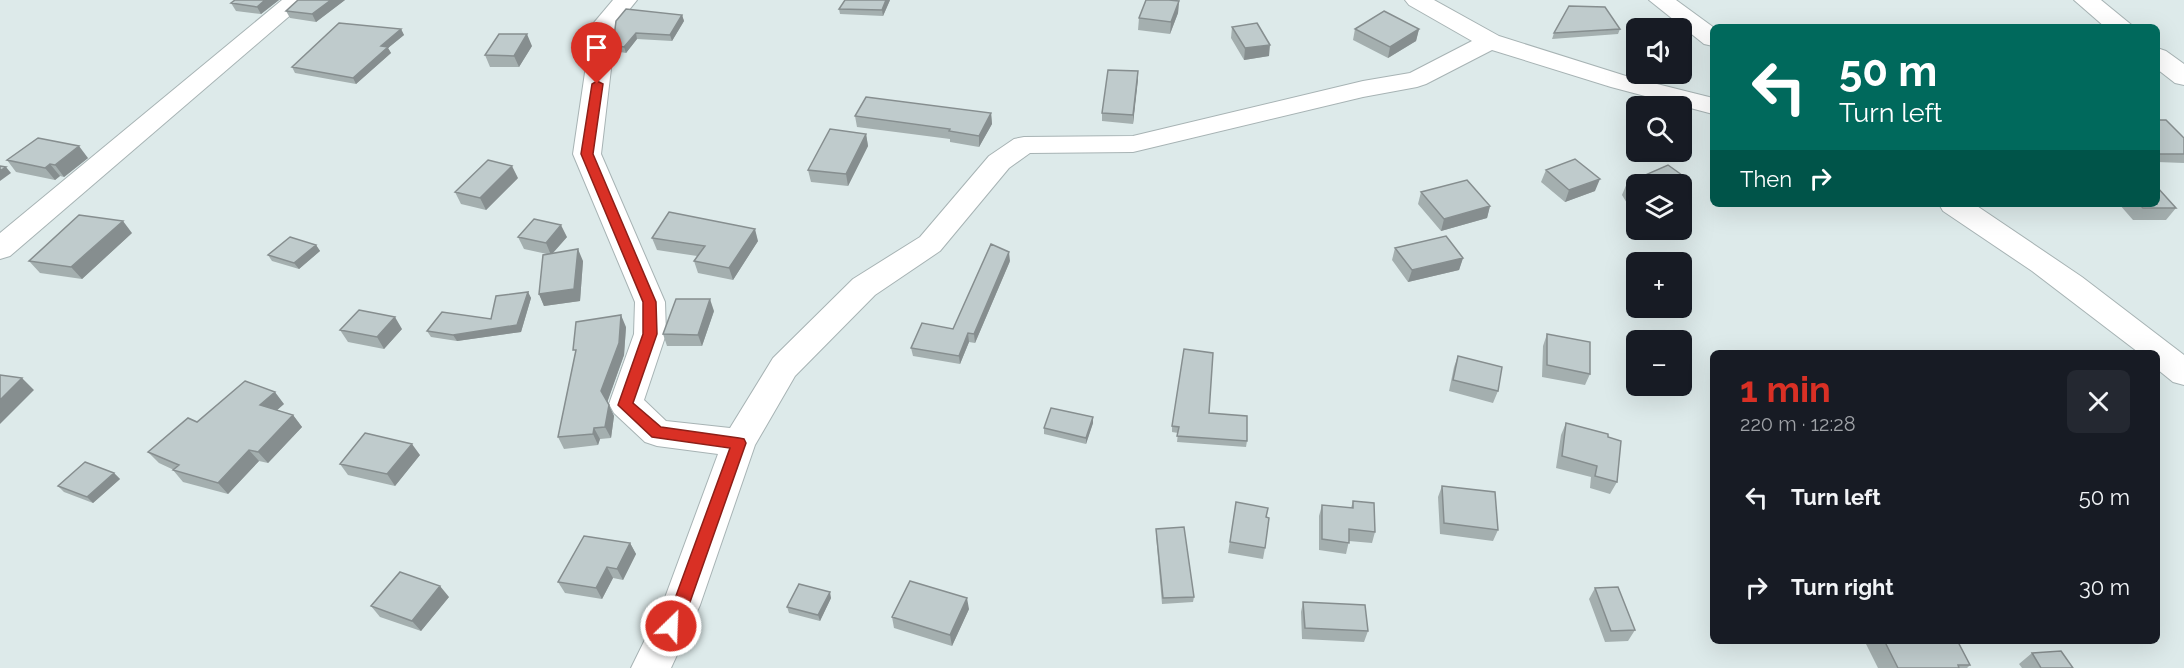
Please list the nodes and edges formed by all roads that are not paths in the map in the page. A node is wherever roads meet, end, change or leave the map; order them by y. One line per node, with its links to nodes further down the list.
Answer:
1 (296, 0): 13 (street)
2 (625, 0): 17 (street)
3 (1417, 0): 8 (street)
4 (1661, 0): 7 (street)
5 (2086, 0): 6 (street)
6 (2117, 24)
7 (1710, 37)
8 (1490, 41): 11 (street); 17 (street)
9 (2160, 58): 10 (street)
10 (2184, 77)
11 (1710, 105)
12 (1958, 207): 14 (street)
13 (0, 249)
14 (2156, 350)
15 (2160, 353): 16 (street)
16 (2184, 373)
17 (739, 443): 18 (street)
18 (651, 668)

